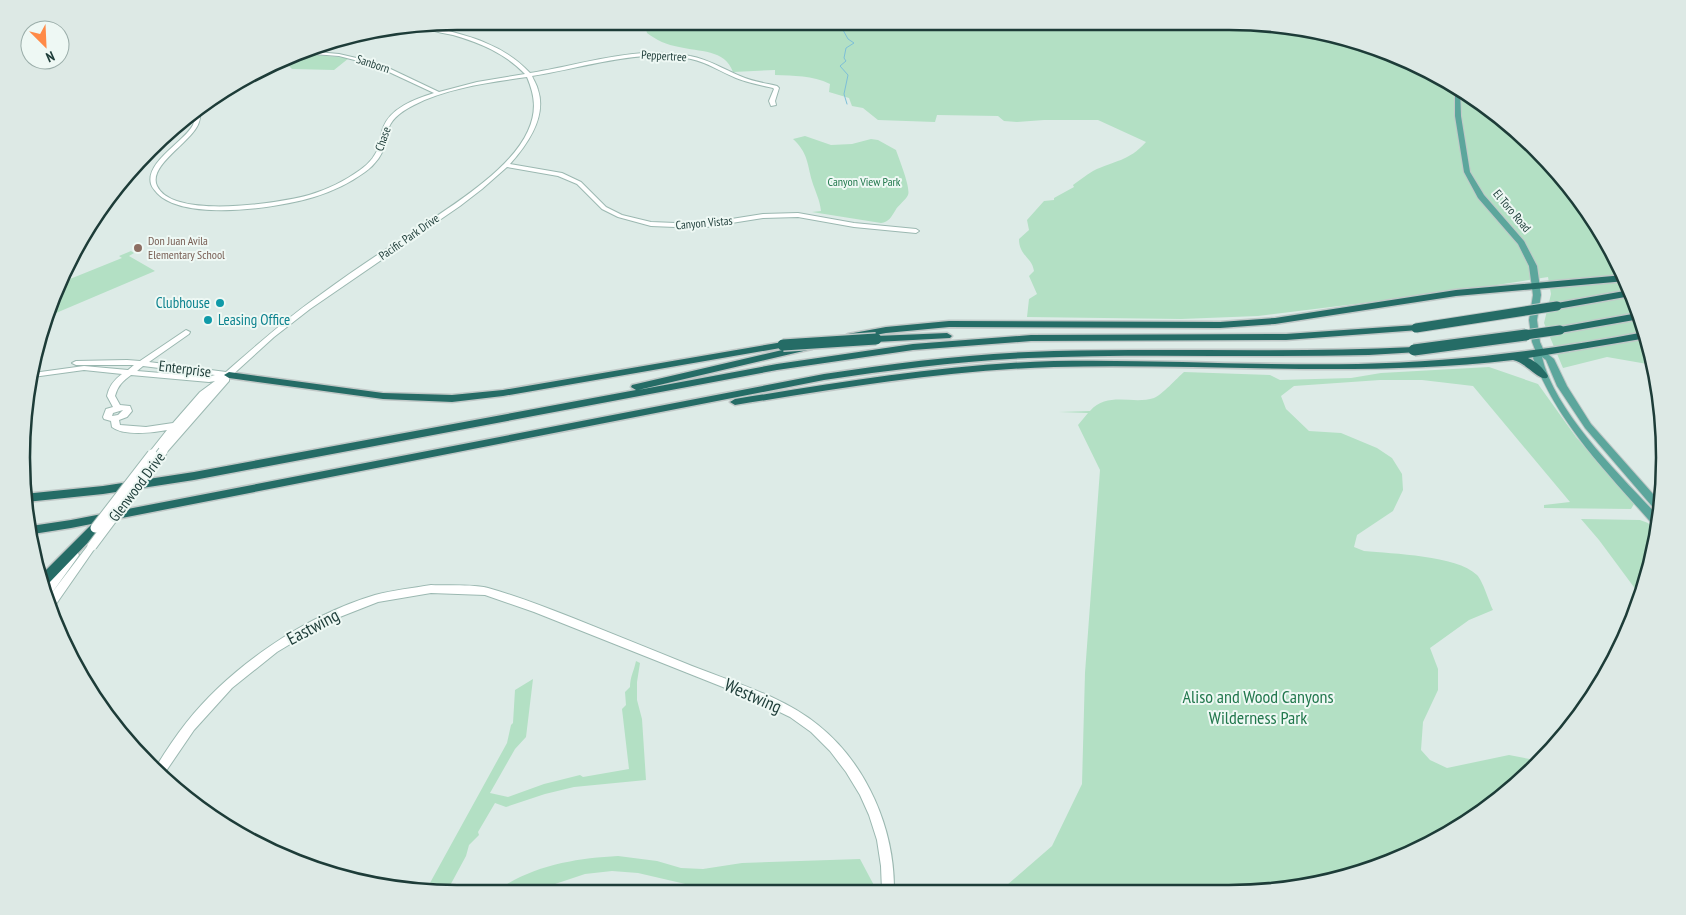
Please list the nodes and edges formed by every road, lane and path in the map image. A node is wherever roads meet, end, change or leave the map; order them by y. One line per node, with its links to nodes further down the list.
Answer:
1 (441, 31): 3 (street, Pacific Park Drive)
2 (319, 53): 4 (street, Sanborn)
3 (529, 75): 4 (street, Chase); 6 (street, Peppertree); 8 (street, Pacific Park Drive)
4 (438, 94): 7 (street, Chase)
5 (1458, 97): 11 (main road, El Toro Road)
6 (773, 105)
7 (197, 118)
8 (506, 165): 9 (street, Canyon Vistas); 23 (street, Pacific Park Drive)
9 (916, 231)
10 (1617, 279): 11 (highway)
11 (1536, 286): 17 (main road, El Toro Road); 33 (highway)
12 (1623, 294): 16 (highway, bridge)
13 (1632, 317): 28 (highway, bridge)
14 (184, 332): 19 (street)
15 (1638, 336): 17 (highway)
16 (1031, 338): 23 (highway, bridge); 33 (highway)
17 (1540, 352): 18 (highway); 24 (main road, El Toro Road); 37 (main road, El Toro Road)
18 (1506, 356): 24 (highway); 28 (highway)
19 (139, 364): 20 (street, Enterprise); 21 (street); 23 (street, Enterprise)
20 (40, 368)
21 (130, 371): 22 (street, Enterprise); 25 (street, Enterprise); 27 (street)
22 (38, 374)
23 (229, 375): 25 (street, Enterprise); 26 (street, Pacific Park Drive); 45 (street, Glenwood Drive, bridge)
24 (1542, 376): 38 (main road, El Toro Road)
25 (198, 379): 26 (street)
26 (201, 396): 30 (street, Pacific Park Drive)
27 (117, 407): 29 (street); 29 (street)
28 (624, 415): 35 (highway)
29 (118, 418): 31 (street)
30 (176, 425): 31 (street); 32 (street, Pacific Park Drive)
31 (153, 431): 32 (street)
32 (163, 441): 34 (street, Pacific Park Drive)
33 (359, 446): 36 (highway)
34 (152, 454): 40 (street, Glenwood Drive, bridge)
35 (277, 483): 39 (highway); 41 (highway)
36 (32, 497)
37 (1653, 500)
38 (1652, 515)
39 (35, 522)
40 (95, 528): 42 (highway)
41 (36, 529)
42 (77, 549): 43 (highway); 44 (street)
43 (48, 577)
44 (50, 586)
45 (54, 598)
46 (519, 600): 47 (street, Eastwing); 48 (street, Westwing)
47 (162, 767)
48 (888, 885)

